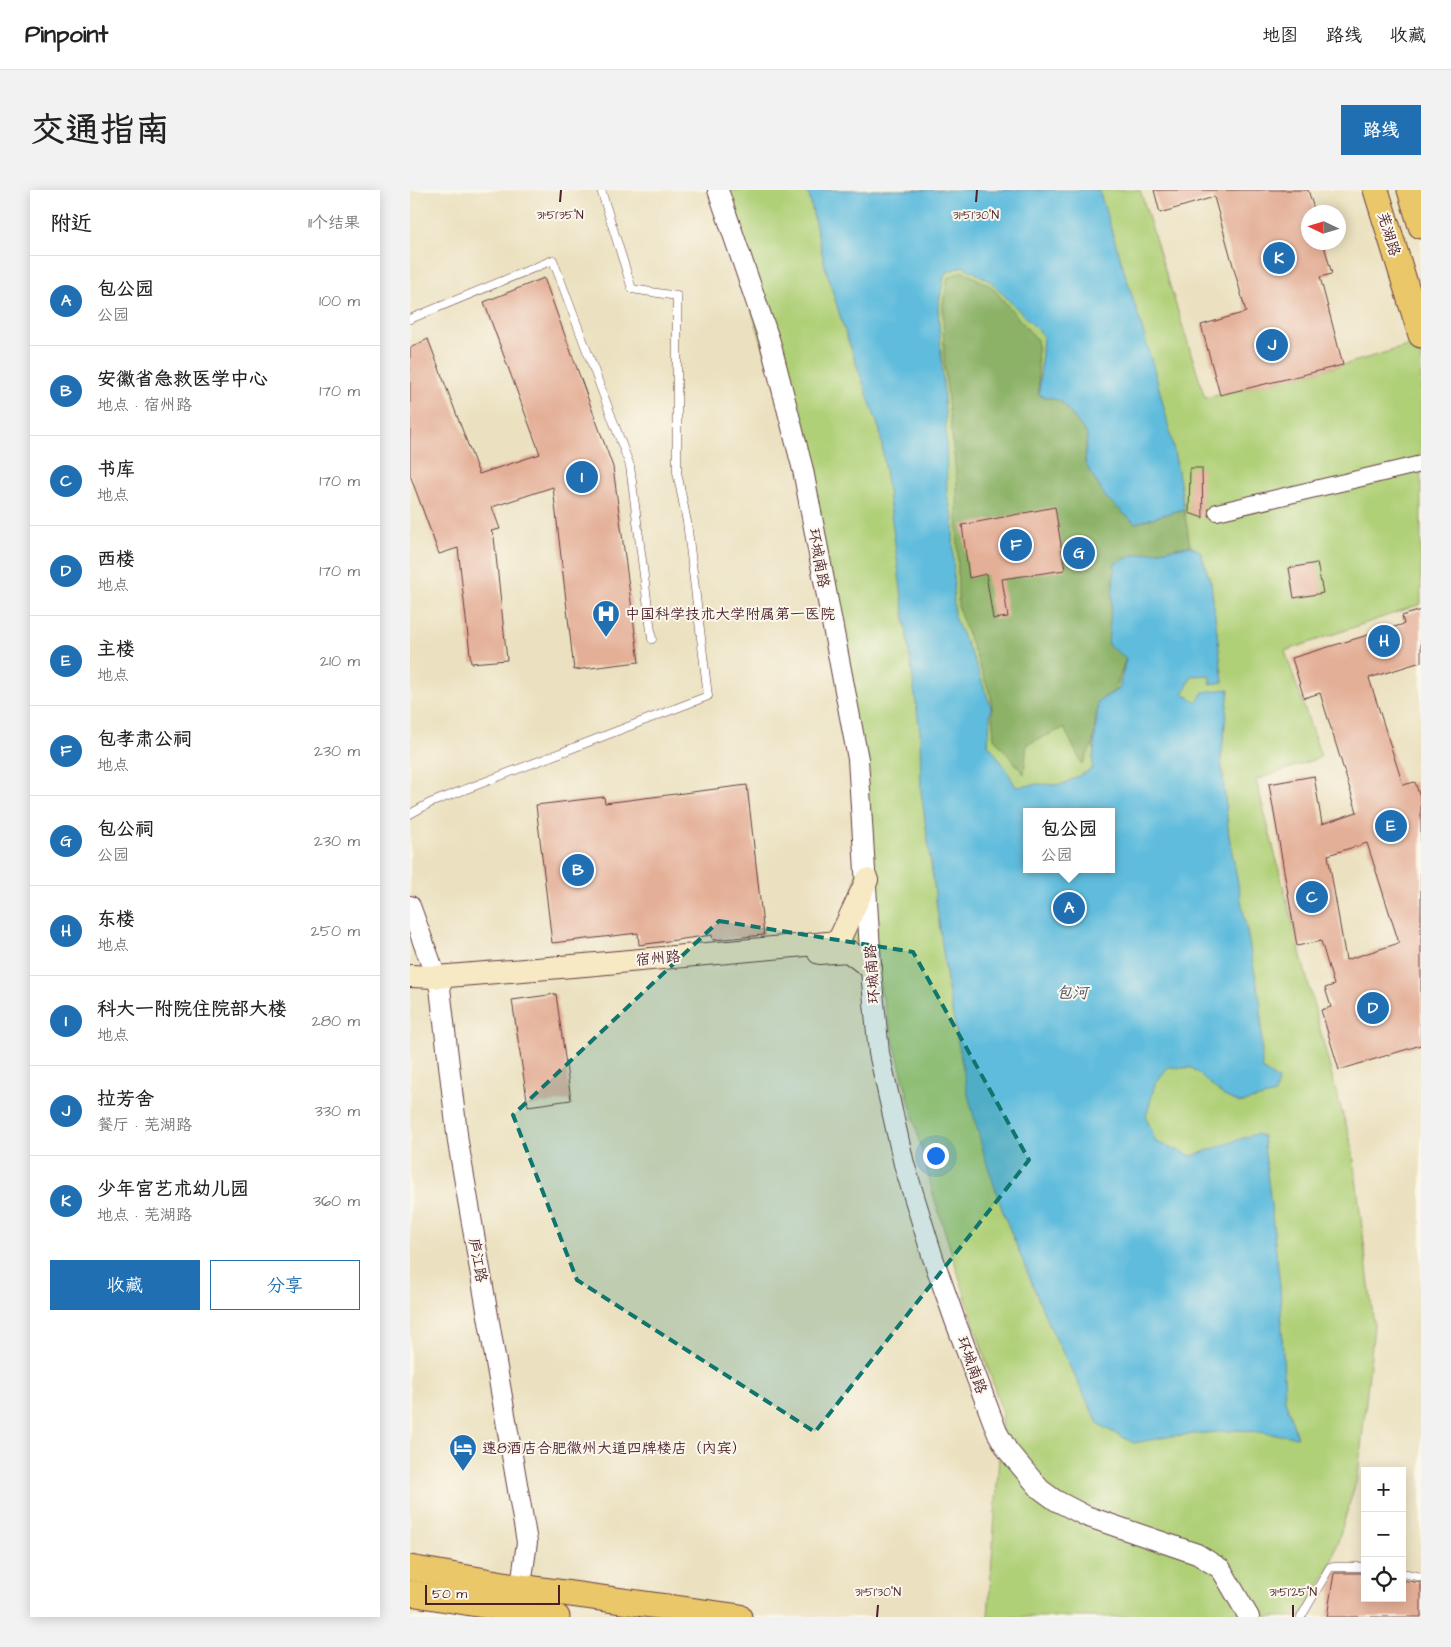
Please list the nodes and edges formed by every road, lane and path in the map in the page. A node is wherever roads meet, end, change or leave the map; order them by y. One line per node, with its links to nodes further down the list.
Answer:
1 (601, 190): 11 (lane)
2 (718, 190): 12 (street, 环城南路)
3 (1376, 190): 7 (main road, 芜湖路)
4 (1410, 190): 5 (main road)
5 (1421, 226)
6 (410, 319): 10 (lane)
7 (1421, 335)
8 (1421, 464): 9 (street)
9 (1217, 512)
10 (652, 639)
11 (410, 814)
12 (867, 880): 14 (street, 环城南路); 16 (main road, 宿州路)
13 (410, 906): 16 (street, 庐江路)
14 (871, 968): 16 (main road, 宿州路); 26 (street, 环城南路)
15 (410, 976): 16 (main road, 宿州路)
16 (438, 982): 17 (main road, 宿州路); 23 (street, 庐江路)
17 (410, 988)
18 (1361, 1567): 27 (lane)
19 (410, 1568): 23 (main road)
20 (1406, 1574): 21 (lane)
21 (1421, 1577)
22 (410, 1594): 23 (main road)
23 (518, 1605): 24 (main road); 25 (main road)
24 (557, 1617)
25 (739, 1617)
26 (1249, 1617)
27 (1301, 1617)

